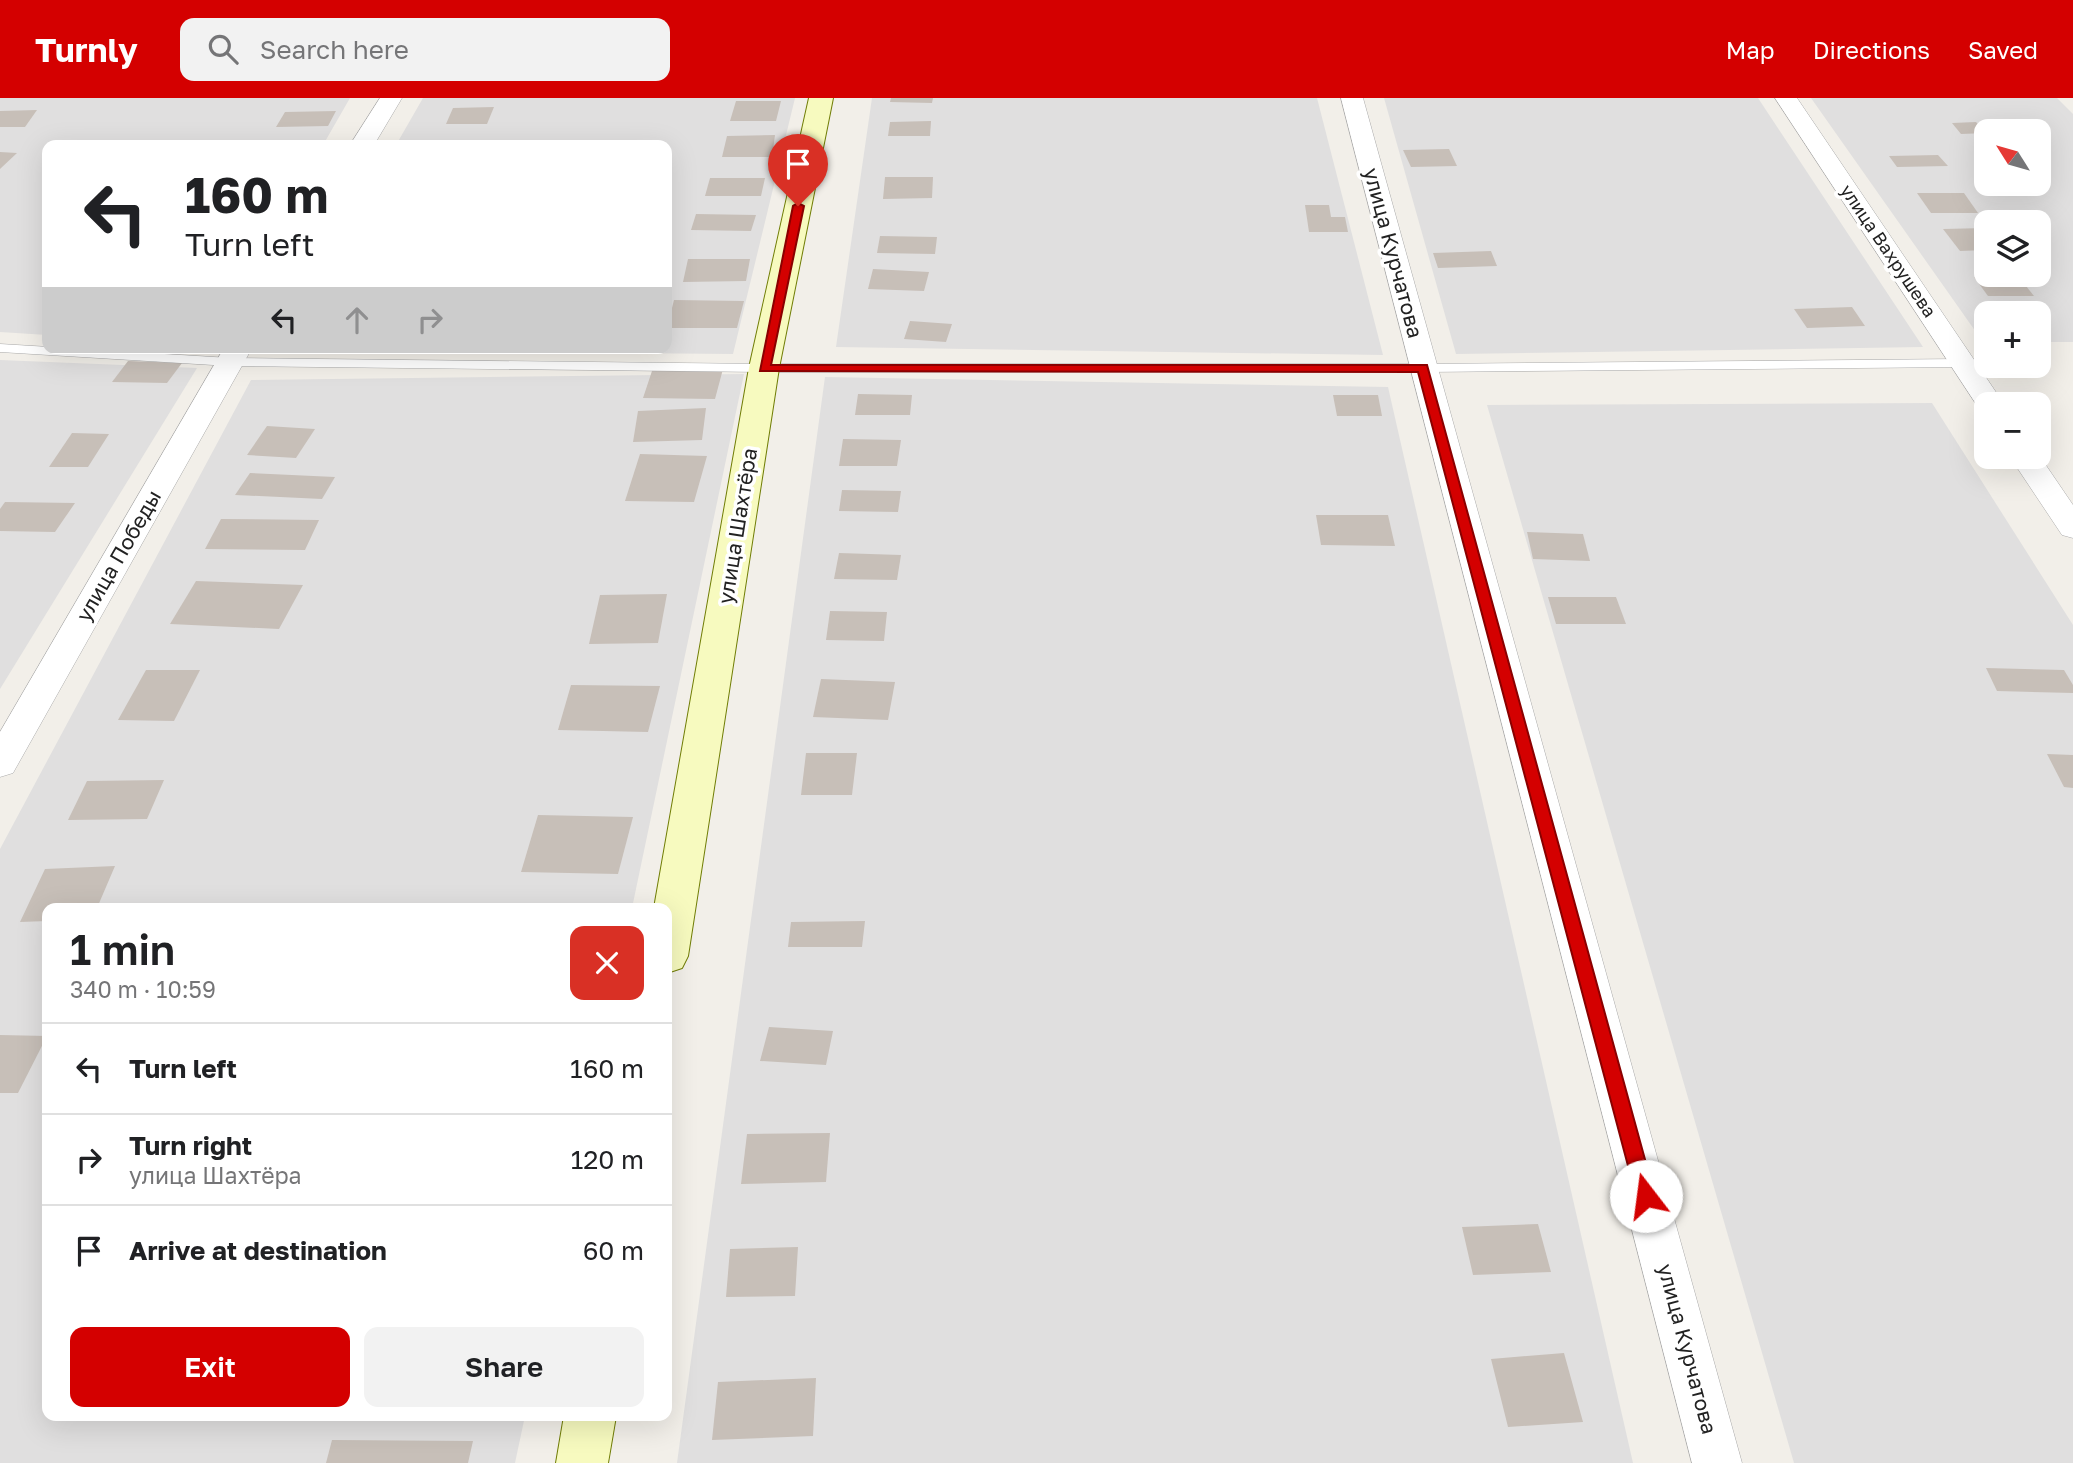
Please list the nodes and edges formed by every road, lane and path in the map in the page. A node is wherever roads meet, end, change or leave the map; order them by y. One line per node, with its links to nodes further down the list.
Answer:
1 (391, 98): 5 (street)
2 (821, 98): 11 (street, улица Шахтёра)
3 (1352, 98): 12 (street, улица Курчатова)
4 (1786, 98): 10 (street, улица Вахрушева)
5 (365, 140)
6 (0, 348): 7 (lane)
7 (42, 349)
8 (201, 354): 9 (lane)
9 (234, 355): 11 (lane); 16 (street, улица Победы)
10 (1962, 363): 12 (lane); 13 (street, улица Вахрушева)
11 (764, 368): 12 (lane); 17 (street, улица Шахтёра)
12 (1423, 368): 20 (street, улица Курчатова)
13 (1982, 392)
14 (2033, 469): 15 (street)
15 (2073, 528)
16 (0, 764)
17 (672, 926)
18 (589, 1421): 19 (street)
19 (582, 1463)
20 (1717, 1463)

